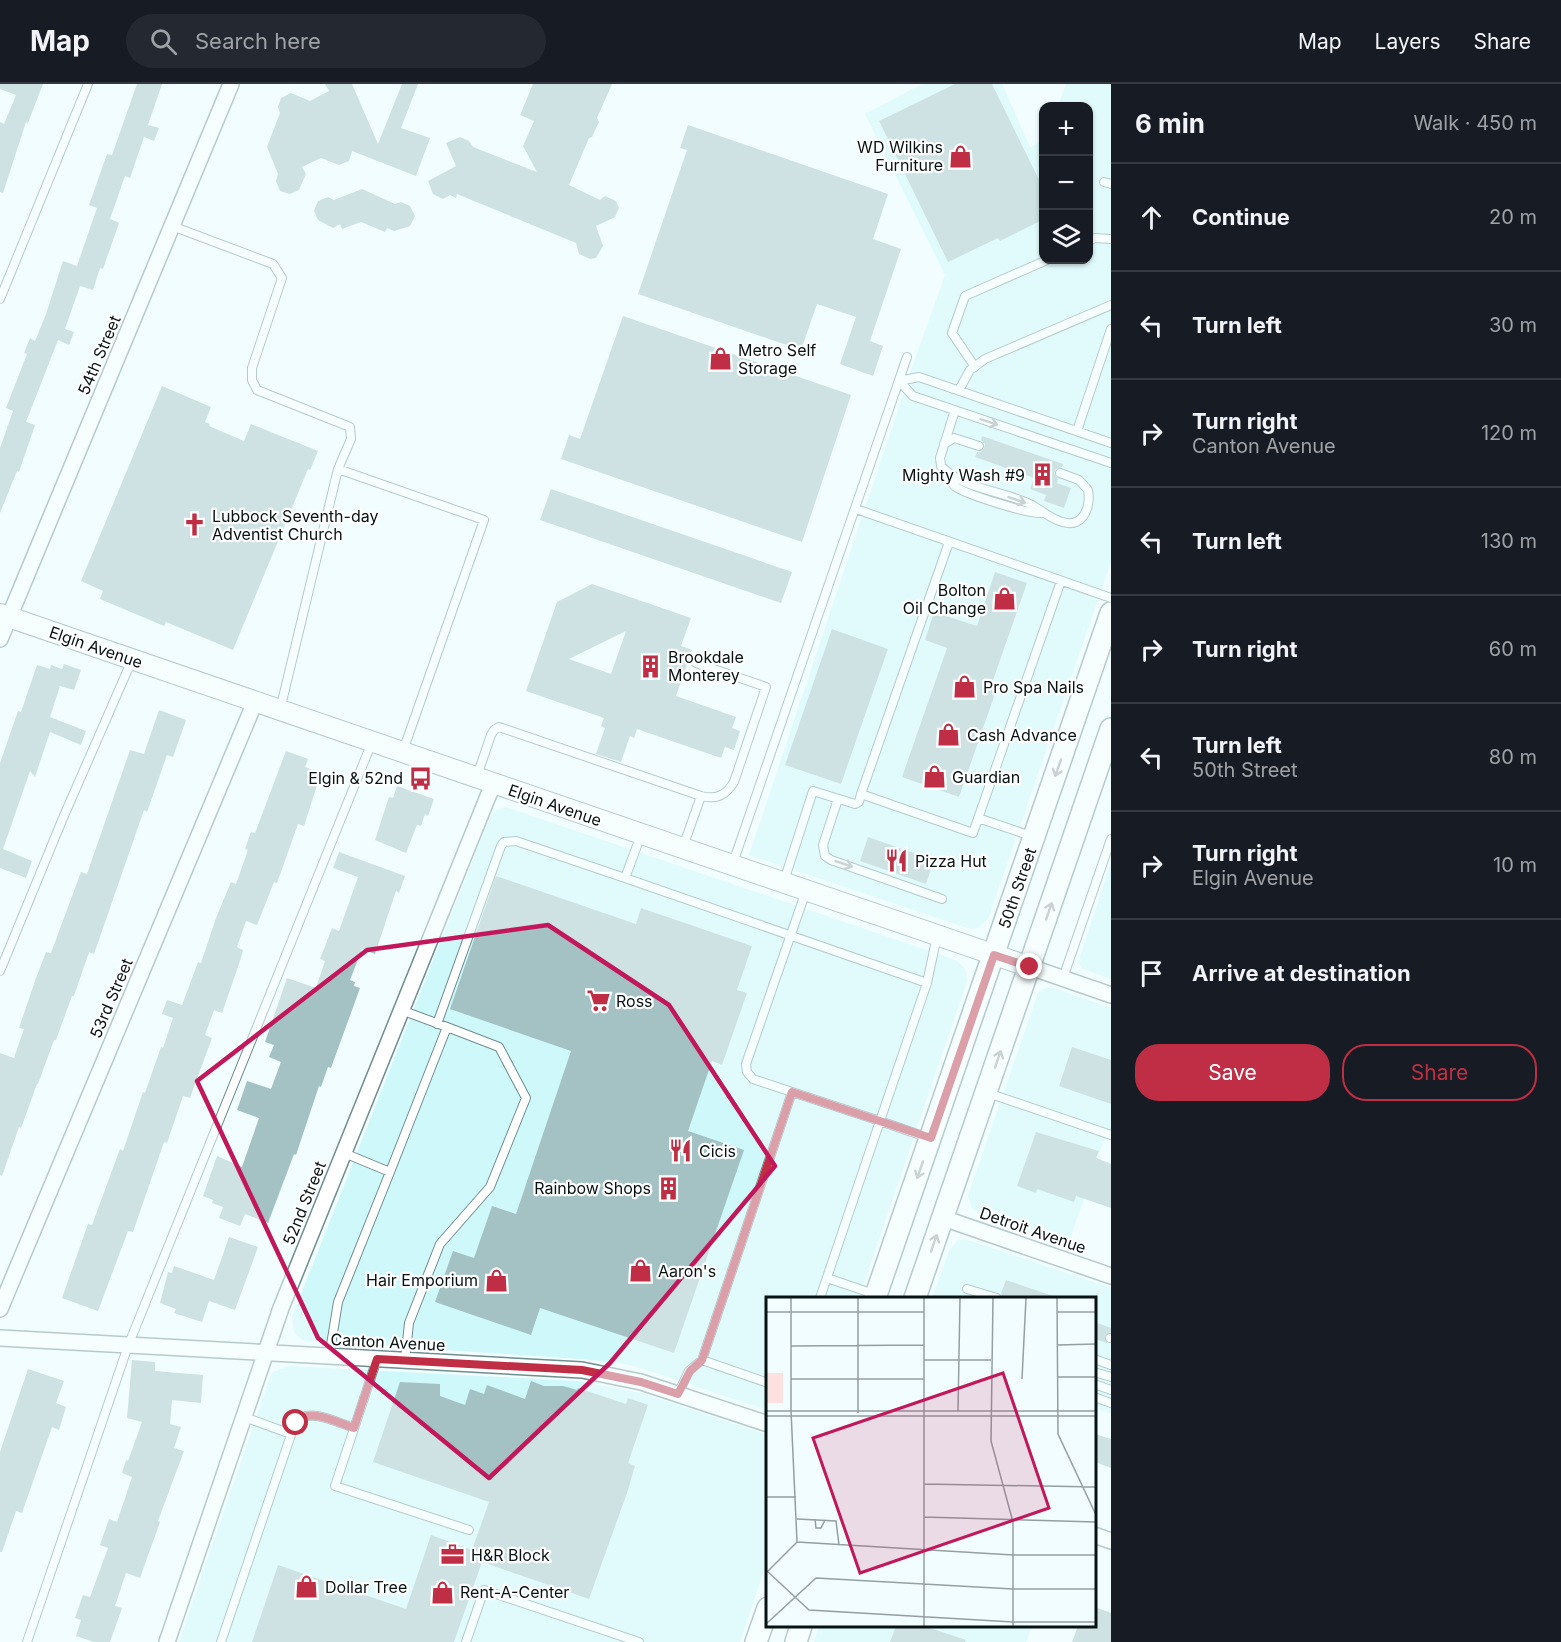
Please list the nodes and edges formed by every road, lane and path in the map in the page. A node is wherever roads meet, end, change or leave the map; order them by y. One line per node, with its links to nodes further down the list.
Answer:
1 (88, 84): 7 (lane)
2 (231, 84): 3 (street, 54th Street)
3 (172, 226): 20 (lane); 27 (street, 54th Street)
4 (1093, 239): 5 (lane)
5 (1111, 239)
6 (1039, 264): 11 (lane)
7 (0, 299)
8 (1111, 305): 11 (lane)
9 (1111, 329): 15 (lane)
10 (907, 357): 12 (lane)
11 (975, 367): 13 (lane)
12 (899, 381): 13 (lane); 14 (lane); 22 (lane)
13 (959, 390): 15 (lane)
14 (955, 410): 17 (lane); 19 (lane, one-way to 19)
15 (1077, 431): 16 (lane)
16 (1111, 443)
17 (943, 446): 18 (lane); 21 (lane, one-way to 21)
18 (979, 446)
19 (1111, 463)
20 (338, 469): 32 (lane); 35 (lane)
21 (1060, 473)
22 (856, 509): 23 (lane); 45 (lane)
23 (949, 542): 24 (lane); 37 (lane)
24 (1061, 581): 25 (lane); 40 (lane)
25 (1111, 598)
26 (1111, 613): 42 (main road, 50th Street, one-way to 42)
27 (4, 616): 28 (street, 54th Street); 29 (street, Elgin Avenue)
28 (0, 639)
29 (133, 660): 31 (street, Elgin Avenue); 54 (lane)
30 (696, 663): 38 (lane)
31 (255, 702): 32 (street, Elgin Avenue); 76 (street, 53rd Street)
32 (280, 711): 34 (street, Elgin Avenue)
33 (1111, 729): 53 (main road, one-way to 33)
34 (372, 742): 35 (street, Elgin Avenue); 78 (lane)
35 (403, 753): 36 (street, Elgin Avenue)
36 (484, 781): 38 (lane); 41 (street, Elgin Avenue); 58 (street, 52nd Street)
37 (861, 794): 39 (lane); 40 (lane)
38 (701, 796): 44 (lane)
39 (838, 800): 47 (lane); 49 (lane, one-way to 49)
40 (978, 818): 42 (lane)
41 (641, 834): 44 (street, Elgin Avenue); 46 (lane)
42 (1035, 837): 52 (main road, 50th Street)
43 (1111, 839): 55 (lane)
44 (683, 849): 45 (street, Elgin Avenue)
45 (733, 866): 47 (street, Elgin Avenue)
46 (625, 878): 51 (lane); 59 (lane)
47 (783, 883): 48 (street, Elgin Avenue)
48 (806, 891): 50 (street, Elgin Avenue); 51 (lane)
49 (942, 899)
50 (937, 934): 52 (street, Elgin Avenue); 56 (lane)
51 (790, 936): 56 (lane); 61 (lane)
52 (994, 955): 53 (street, Elgin Avenue); 65 (main road, 50th Street)
53 (1030, 967): 55 (street, Elgin Avenue); 62 (main road, one-way to 53)
54 (0, 971)
55 (1063, 978): 57 (street, Elgin Avenue)
56 (927, 982): 63 (lane)
57 (1111, 995)
58 (401, 1010): 59 (lane); 66 (street, 52nd Street)
59 (437, 1024): 60 (lane)
60 (447, 1027): 67 (lane); 84 (lane)
61 (792, 1092): 63 (lane); 83 (lane)
62 (986, 1093): 64 (lane); 68 (main road)
63 (880, 1121): 65 (lane); 70 (lane)
64 (1111, 1135)
65 (931, 1138): 73 (main road, 50th Street, one-way to 73)
66 (344, 1153): 67 (lane); 79 (street, 52nd Street)
67 (390, 1172): 80 (lane)
68 (943, 1218): 69 (street, Detroit Avenue); 74 (main road, one-way to 68)
69 (1111, 1276)
70 (827, 1278): 72 (lane); 73 (lane)
71 (967, 1289): 75 (lane)
72 (821, 1297)
73 (876, 1297)
74 (916, 1297)
75 (991, 1297)
76 (0, 1309)
77 (0, 1338): 78 (street, Canton Avenue)
78 (128, 1346): 79 (street, Canton Avenue); 103 (lane)
79 (265, 1353): 80 (street, Canton Avenue); 94 (street, 52nd Street)
80 (329, 1357): 81 (street, Canton Avenue)
81 (377, 1359): 84 (street, Canton Avenue); 96 (lane)
82 (1096, 1359): 85 (lane)
83 (702, 1360): 88 (lane); 91 (lane)
84 (405, 1361): 91 (street, Canton Avenue)
85 (1111, 1365)
86 (1096, 1372): 87 (lane)
87 (1111, 1377)
88 (766, 1382)
89 (1096, 1384): 90 (lane)
90 (1111, 1390)
91 (678, 1394): 95 (street, Canton Avenue)
92 (1096, 1397): 93 (lane)
93 (1111, 1403)
94 (244, 1417): 97 (lane); 104 (street, 52nd Street)
95 (766, 1423)
96 (354, 1428): 97 (lane); 98 (lane)
97 (291, 1434): 105 (lane)
98 (469, 1530)
99 (1096, 1535): 100 (street)
100 (1111, 1541)
101 (766, 1614): 108 (main road)
102 (801, 1627): 109 (main road)
103 (27, 1642)
104 (167, 1642)
105 (221, 1642)
106 (466, 1642): 107 (lane)
107 (639, 1642)
108 (756, 1642)
109 (796, 1642)

